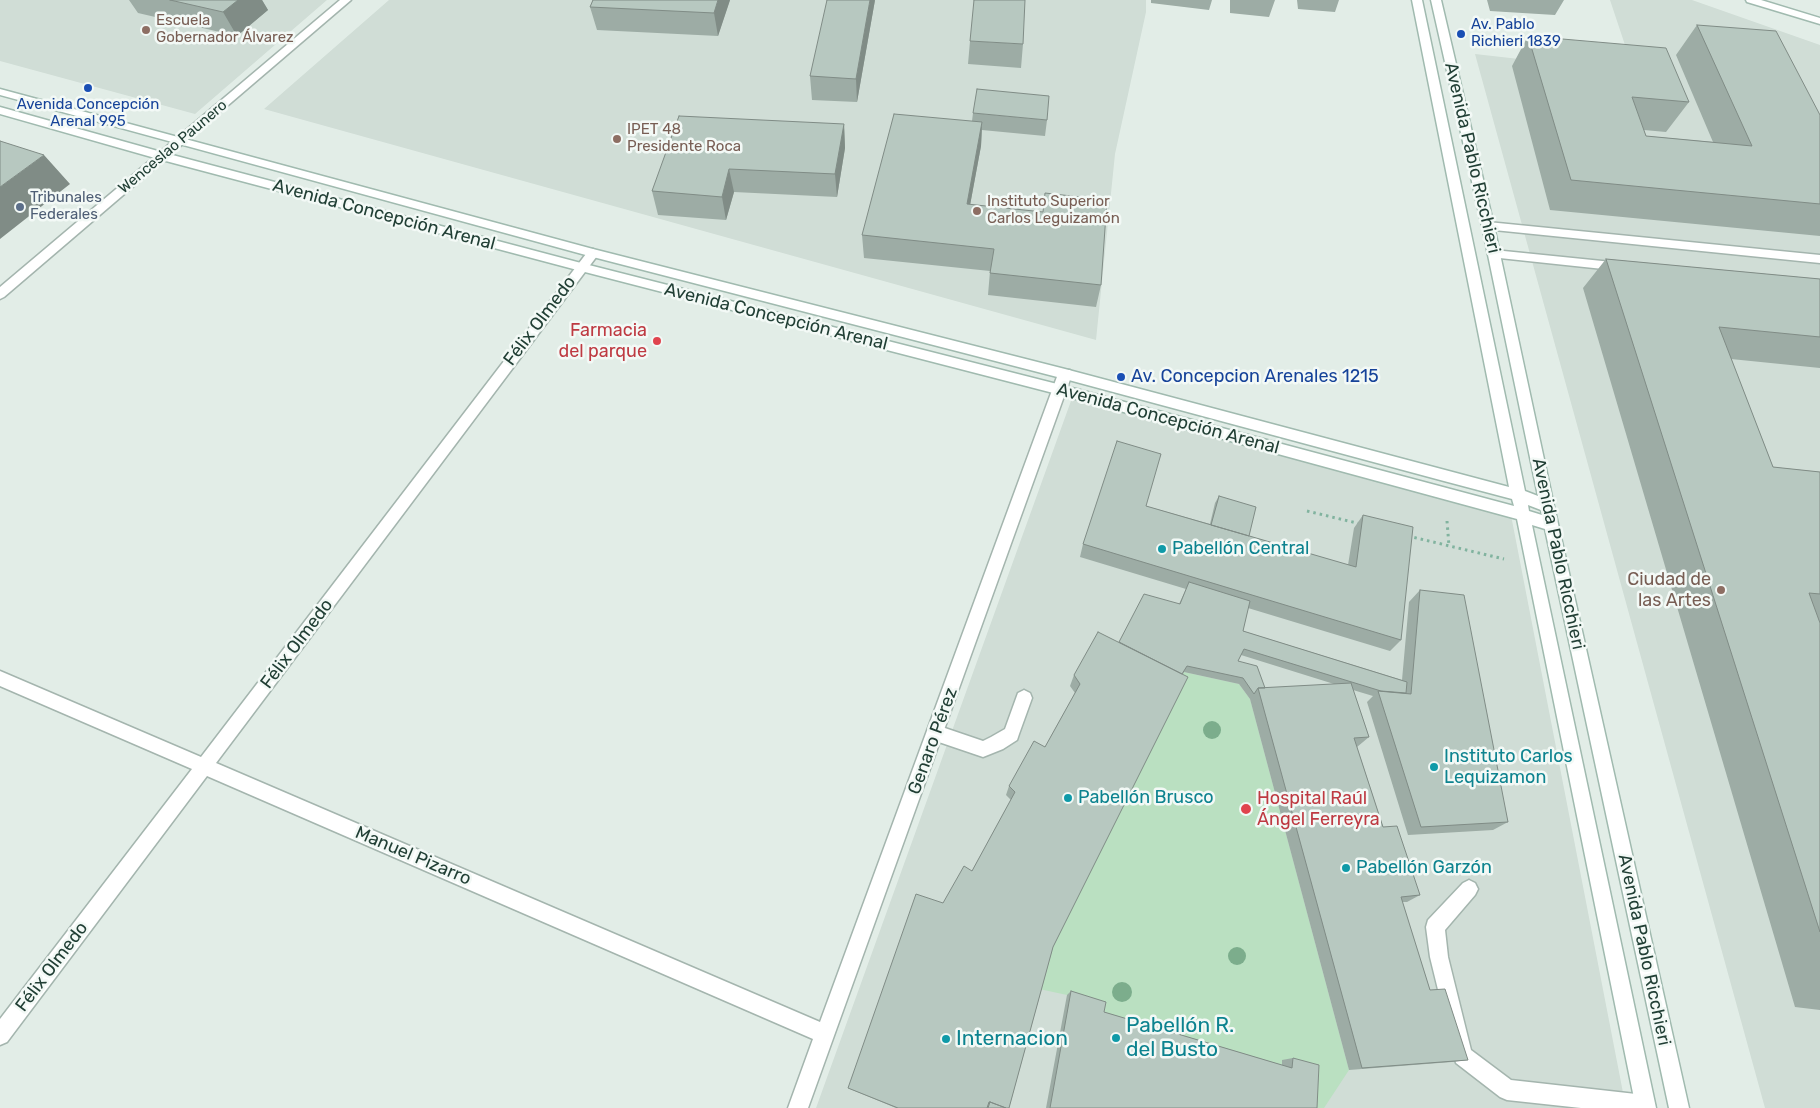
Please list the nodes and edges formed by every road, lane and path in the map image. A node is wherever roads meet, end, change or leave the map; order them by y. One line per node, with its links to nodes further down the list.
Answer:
1 (346, 0): 8 (main road, Wenceslao Paunero)
2 (1417, 0): 18 (main road, Avenida Pablo Ricchieri)
3 (1436, 0): 10 (main road, Avenida Pablo Ricchieri)
4 (1751, 0): 5 (main road)
5 (1820, 21)
6 (0, 92): 8 (main road, Avenida Concepción Arenal)
7 (0, 110): 9 (main road, Avenida Concepción Arenal)
8 (181, 141): 9 (main road, Wenceslao Paunero); 11 (main road, Avenida Concepción Arenal)
9 (162, 156): 14 (main road, Avenida Concepción Arenal); 16 (main road, Wenceslao Paunero)
10 (1488, 226): 12 (main road, Avenida Pablo Ricchieri); 13 (main road)
11 (593, 253): 14 (main road, Félix Olmedo); 17 (main road, Avenida Concepción Arenal)
12 (1494, 254): 15 (main road); 19 (main road, Avenida Pablo Ricchieri)
13 (1820, 259)
14 (581, 267): 17 (main road, Avenida Concepción Arenal); 29 (main road, Félix Olmedo)
15 (1632, 268)
16 (0, 294)
17 (1063, 382): 18 (main road, Avenida Concepción Arenal); 21 (main road, Avenida Concepción Arenal); 28 (main road, Genaro Pérez)
18 (1518, 495): 19 (main road, Avenida Concepción Arenal); 21 (main road, Avenida Pablo Ricchieri)
19 (1547, 506): 23 (main road, Avenida Pablo Ricchieri)
20 (1307, 511): 22 (path)
21 (1523, 515): 23 (main road, Avenida Concepción Arenal); 25 (main road, Avenida Pablo Ricchieri)
22 (1364, 525)
23 (1551, 525): 35 (main road, Avenida Pablo Ricchieri)
24 (1401, 534): 25 (path)
25 (1534, 566): 33 (main road, Avenida Pablo Ricchieri)
26 (0, 678): 29 (main road, Manuel Pizarro)
27 (1024, 698): 28 (main road)
28 (936, 733): 31 (main road, Genaro Pérez)
29 (205, 766): 31 (main road, Manuel Pizarro); 32 (main road, Félix Olmedo)
30 (1469, 889): 33 (main road)
31 (826, 1034): 34 (main road, Genaro Pérez)
32 (0, 1036)
33 (1646, 1106)
34 (798, 1108)
35 (1679, 1108)

